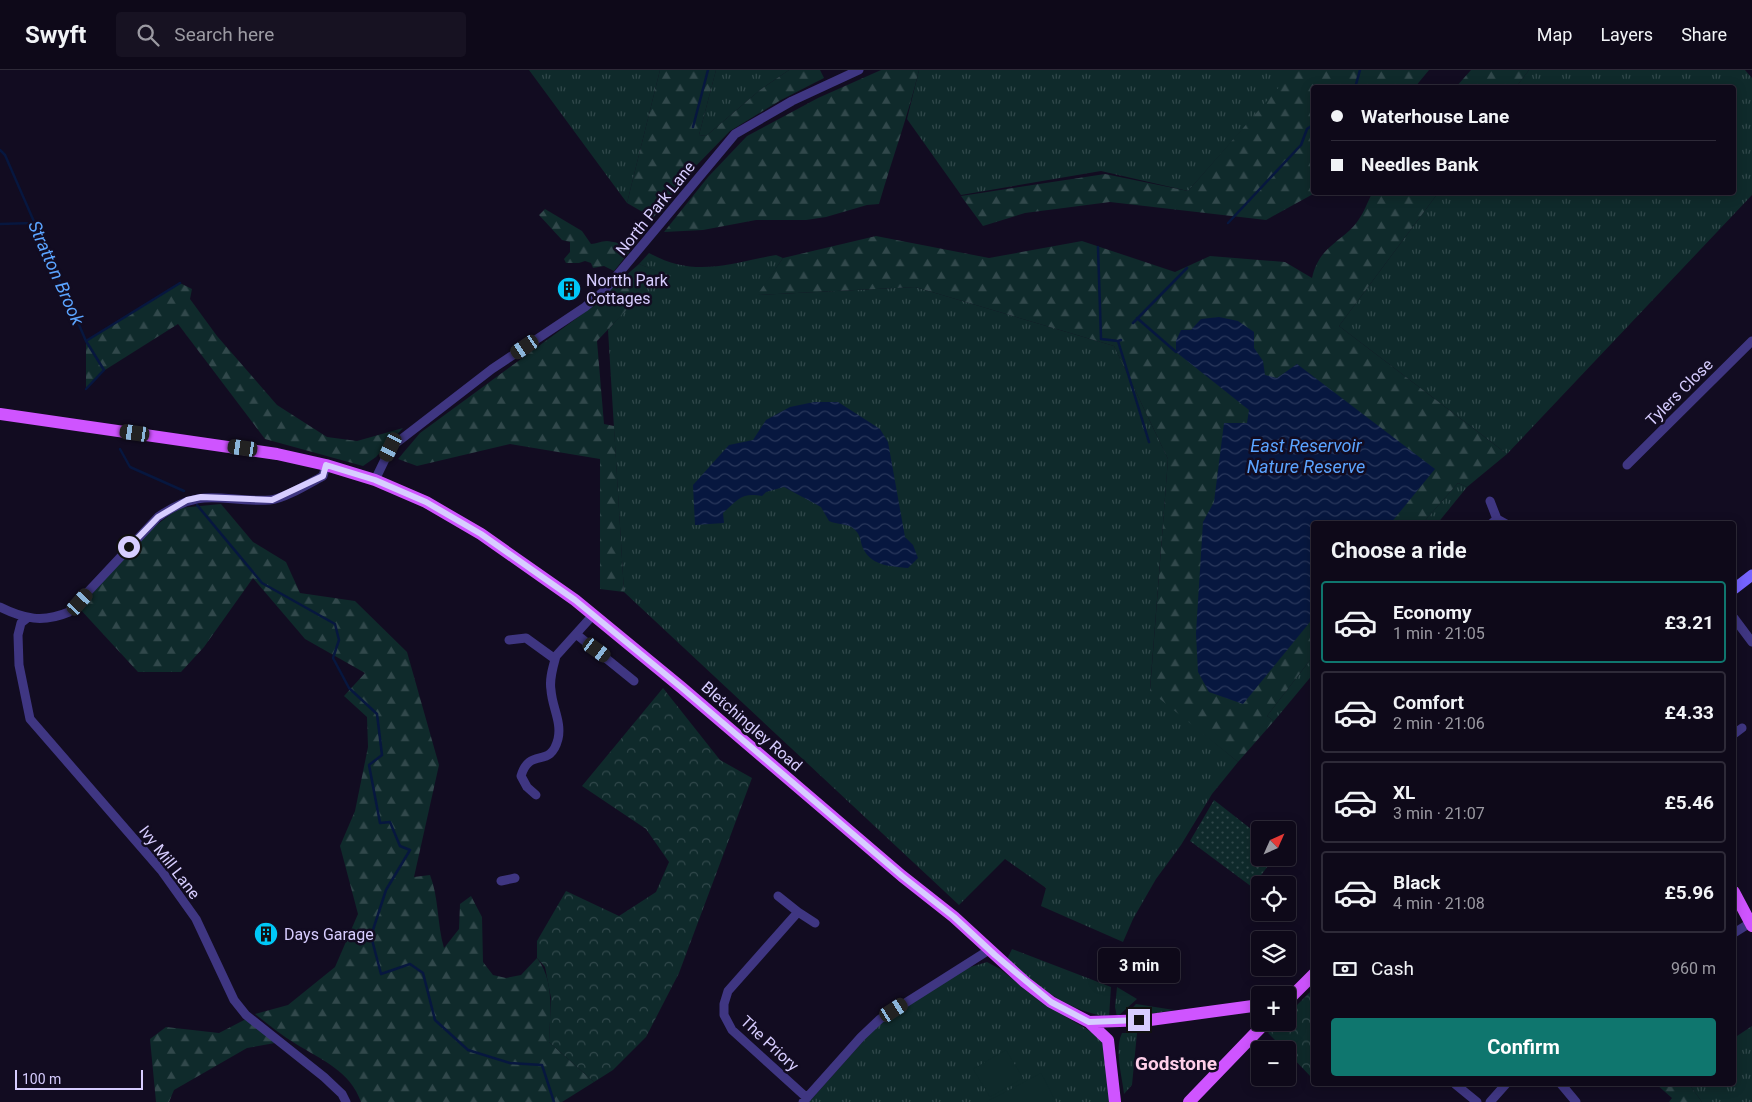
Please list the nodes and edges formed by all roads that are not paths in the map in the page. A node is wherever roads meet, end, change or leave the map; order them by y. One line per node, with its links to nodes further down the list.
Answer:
1 (859, 70): 6 (street, North Park Lane)
2 (1752, 340): 5 (street, Tylers Close)
3 (0, 414): 4 (main road, Bletchingley Road)
4 (326, 465): 6 (main road, Bletchingley Road); 13 (street)
5 (1627, 465)
6 (375, 480): 12 (main road, Bletchingley Road)
7 (1490, 501): 8 (street)
8 (1494, 521)
9 (1752, 575): 10 (main road)
10 (1736, 587)
11 (0, 607): 13 (street)
12 (593, 615): 15 (street); 31 (main road, Bletchingley Road)
13 (26, 619): 44 (street, Ivy Mill Lane)
14 (1736, 621): 17 (street)
15 (576, 634): 18 (street); 19 (street)
16 (509, 640): 18 (street)
17 (1752, 642)
18 (555, 659): 22 (street)
19 (634, 681)
20 (1742, 728): 21 (street)
21 (1736, 732)
22 (536, 795)
23 (515, 878): 24 (street)
24 (501, 881)
25 (778, 896): 27 (street)
26 (1736, 896): 29 (main road)
27 (798, 912): 28 (street); 43 (street, The Priory)
28 (815, 923)
29 (1751, 925): 30 (street)
30 (1736, 932)
31 (989, 950): 36 (main road, Bletchingley Road); 43 (street)
32 (1311, 977): 33 (main road)
33 (1296, 991)
34 (1251, 1006): 35 (main road)
35 (1128, 1021): 36 (main road); 38 (main road)
36 (1089, 1022): 38 (main road)
37 (1258, 1031): 46 (main road)
38 (1108, 1040): 45 (main road)
39 (1456, 1086): 42 (street)
40 (1504, 1086): 48 (street)
41 (1563, 1086): 49 (street)
42 (1466, 1099): 47 (street)
43 (805, 1100)
44 (346, 1102)
45 (1115, 1102)
46 (1188, 1102)
47 (1478, 1102)
48 (1490, 1102)
49 (1576, 1102)

